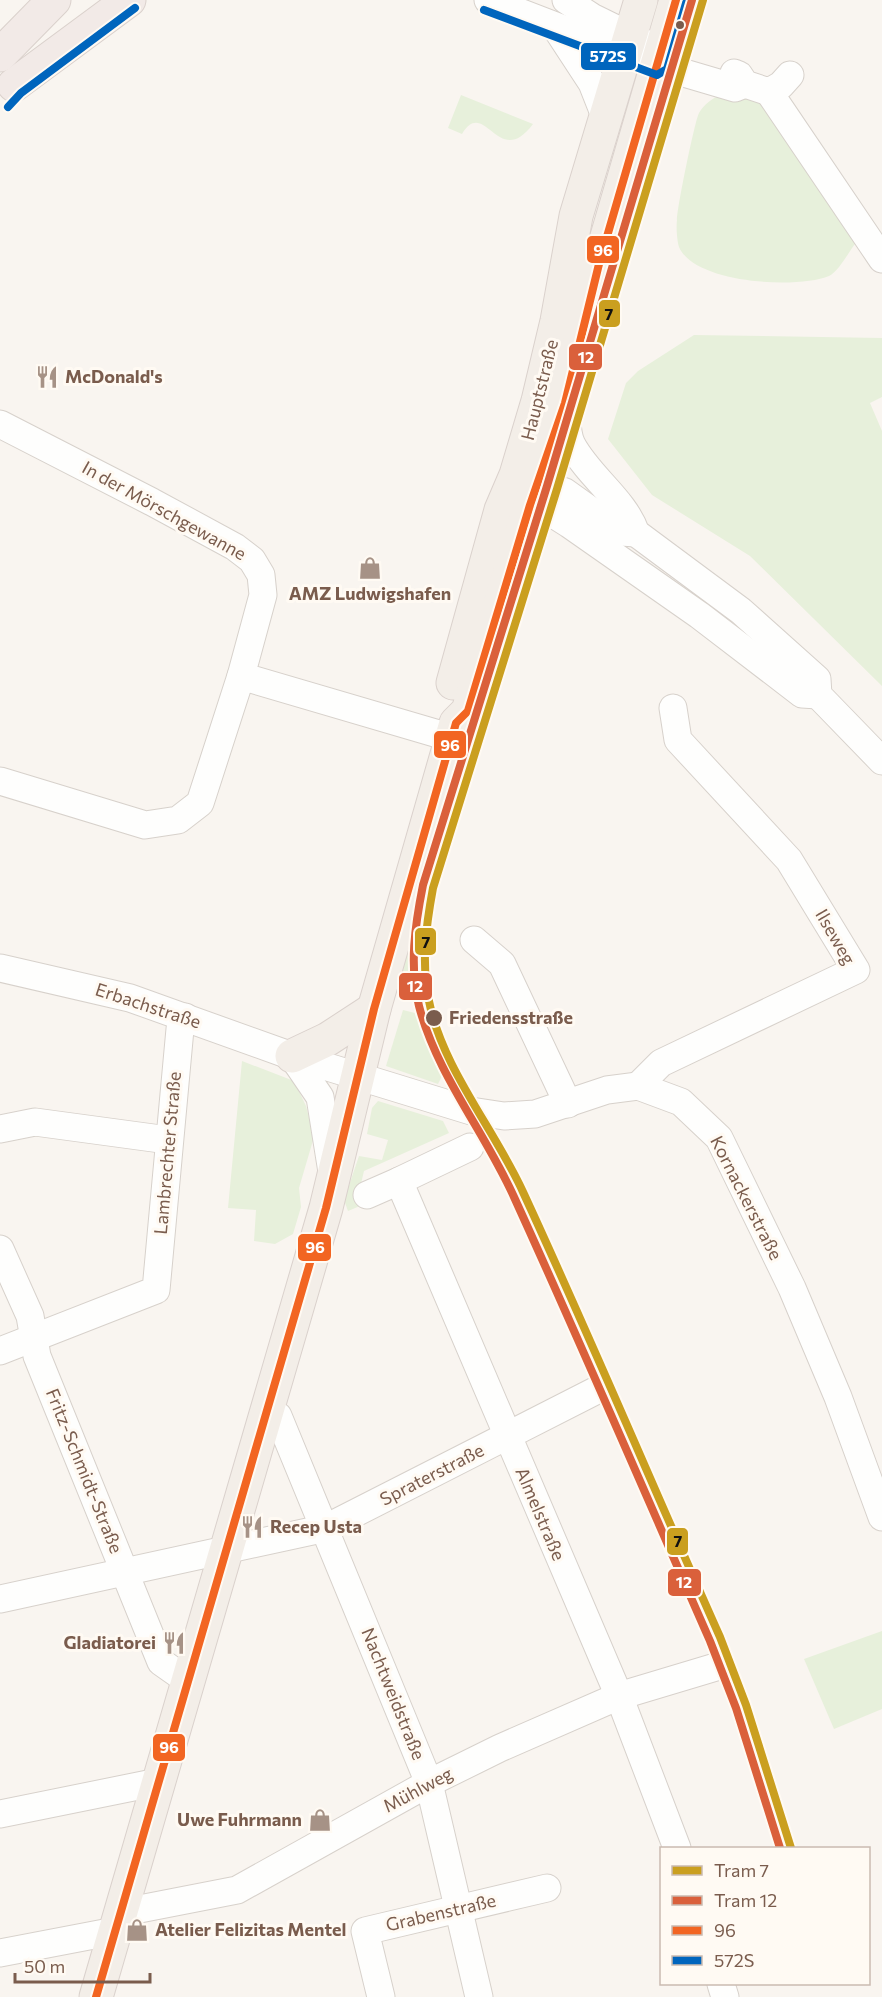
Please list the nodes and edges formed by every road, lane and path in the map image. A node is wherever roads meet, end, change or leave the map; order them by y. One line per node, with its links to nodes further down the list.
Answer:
1 (21, 0): 9 (highway)
2 (54, 0): 12 (highway)
3 (98, 0): 16 (highway)
4 (129, 0): 16 (highway)
5 (488, 0): 10 (street)
6 (566, 0): 11 (street)
7 (641, 0): 11 (main road, Hauptstraße)
8 (676, 0): 13 (main road, Hauptstraße)
9 (0, 25)
10 (556, 27): 11 (street); 17 (street)
11 (628, 44): 13 (street); 17 (main road, Hauptstraße)
12 (0, 54)
13 (659, 58): 15 (street); 19 (main road, Hauptstraße)
14 (790, 75): 15 (street)
15 (757, 88): 18 (street)
16 (7, 92)
17 (605, 116): 21 (main road, Hauptstraße)
18 (882, 259)
19 (565, 403): 21 (main road, Hauptstraße); 22 (street)
20 (0, 424): 23 (street, In der Mörschgewanne)
21 (528, 487): 22 (street); 24 (street); 26 (main road, Hauptstraße); 26 (main road, Hauptstraße)
22 (636, 533): 24 (street)
23 (241, 676): 26 (street); 28 (street, In der Mörschgewanne)
24 (818, 695): 27 (street)
25 (673, 708): 35 (street, Ilseweg)
26 (454, 730): 31 (main road, Hauptstraße)
27 (882, 761)
28 (0, 781)
29 (474, 940): 36 (street)
30 (0, 968): 32 (street, Erbachstraße)
31 (374, 1009): 33 (main road); 34 (main road, Hauptstraße)
32 (185, 1017): 33 (street, Erbachstraße); 38 (street, Lambrechter Straße)
33 (292, 1056): 34 (street, Erbachstraße); 40 (street)
34 (356, 1076): 36 (street, Kornackerstraße); 40 (main road, Hauptstraße)
35 (638, 1086): 36 (street, Kornackerstraße); 49 (street, Kornackerstraße)
36 (568, 1104)
37 (0, 1129): 38 (street)
38 (168, 1140): 44 (street, Lambrechter Straße)
39 (470, 1147): 41 (street)
40 (333, 1178): 47 (main road, Hauptstraße)
41 (399, 1181): 42 (street); 48 (street, Almelstraße)
42 (367, 1195)
43 (0, 1249): 44 (street, Fritz-Schmidt-Straße)
44 (34, 1340): 45 (street); 53 (street, Fritz-Schmidt-Straße)
45 (0, 1351)
46 (597, 1390): 48 (street, Spraterstraße)
47 (266, 1410): 51 (street, Nachtweidstraße); 52 (main road, Hauptstraße)
48 (507, 1437): 51 (street, Spraterstraße); 57 (street, Almelstraße)
49 (873, 1462): 50 (street, Kornackerstraße)
50 (882, 1516)
51 (326, 1528): 52 (street, Spraterstraße); 59 (street, Nachtweidstraße)
52 (226, 1550): 53 (street, Spraterstraße); 56 (main road, Hauptstraße)
53 (125, 1571): 54 (street, Spraterstraße); 56 (street, Fritz-Schmidt-Straße)
54 (0, 1599)
55 (719, 1666): 57 (street, Mühlweg)
56 (188, 1681): 58 (main road, Hauptstraße)
57 (619, 1696): 59 (street, Mühlweg); 61 (street, Almelstraße)
58 (158, 1782): 60 (street); 64 (main road, Hauptstraße)
59 (429, 1783): 63 (street, Nachtweidstraße); 64 (street, Mühlweg)
60 (0, 1814)
61 (677, 1847)
62 (547, 1888): 63 (street, Grabenstraße)
63 (459, 1909): 67 (street, Grabenstraße); 68 (street, Nachtweidstraße)
64 (117, 1922): 65 (street, Mühlweg); 66 (main road, Hauptstraße)
65 (0, 1953)
66 (96, 1997)
67 (381, 1997)
68 (479, 1997)

